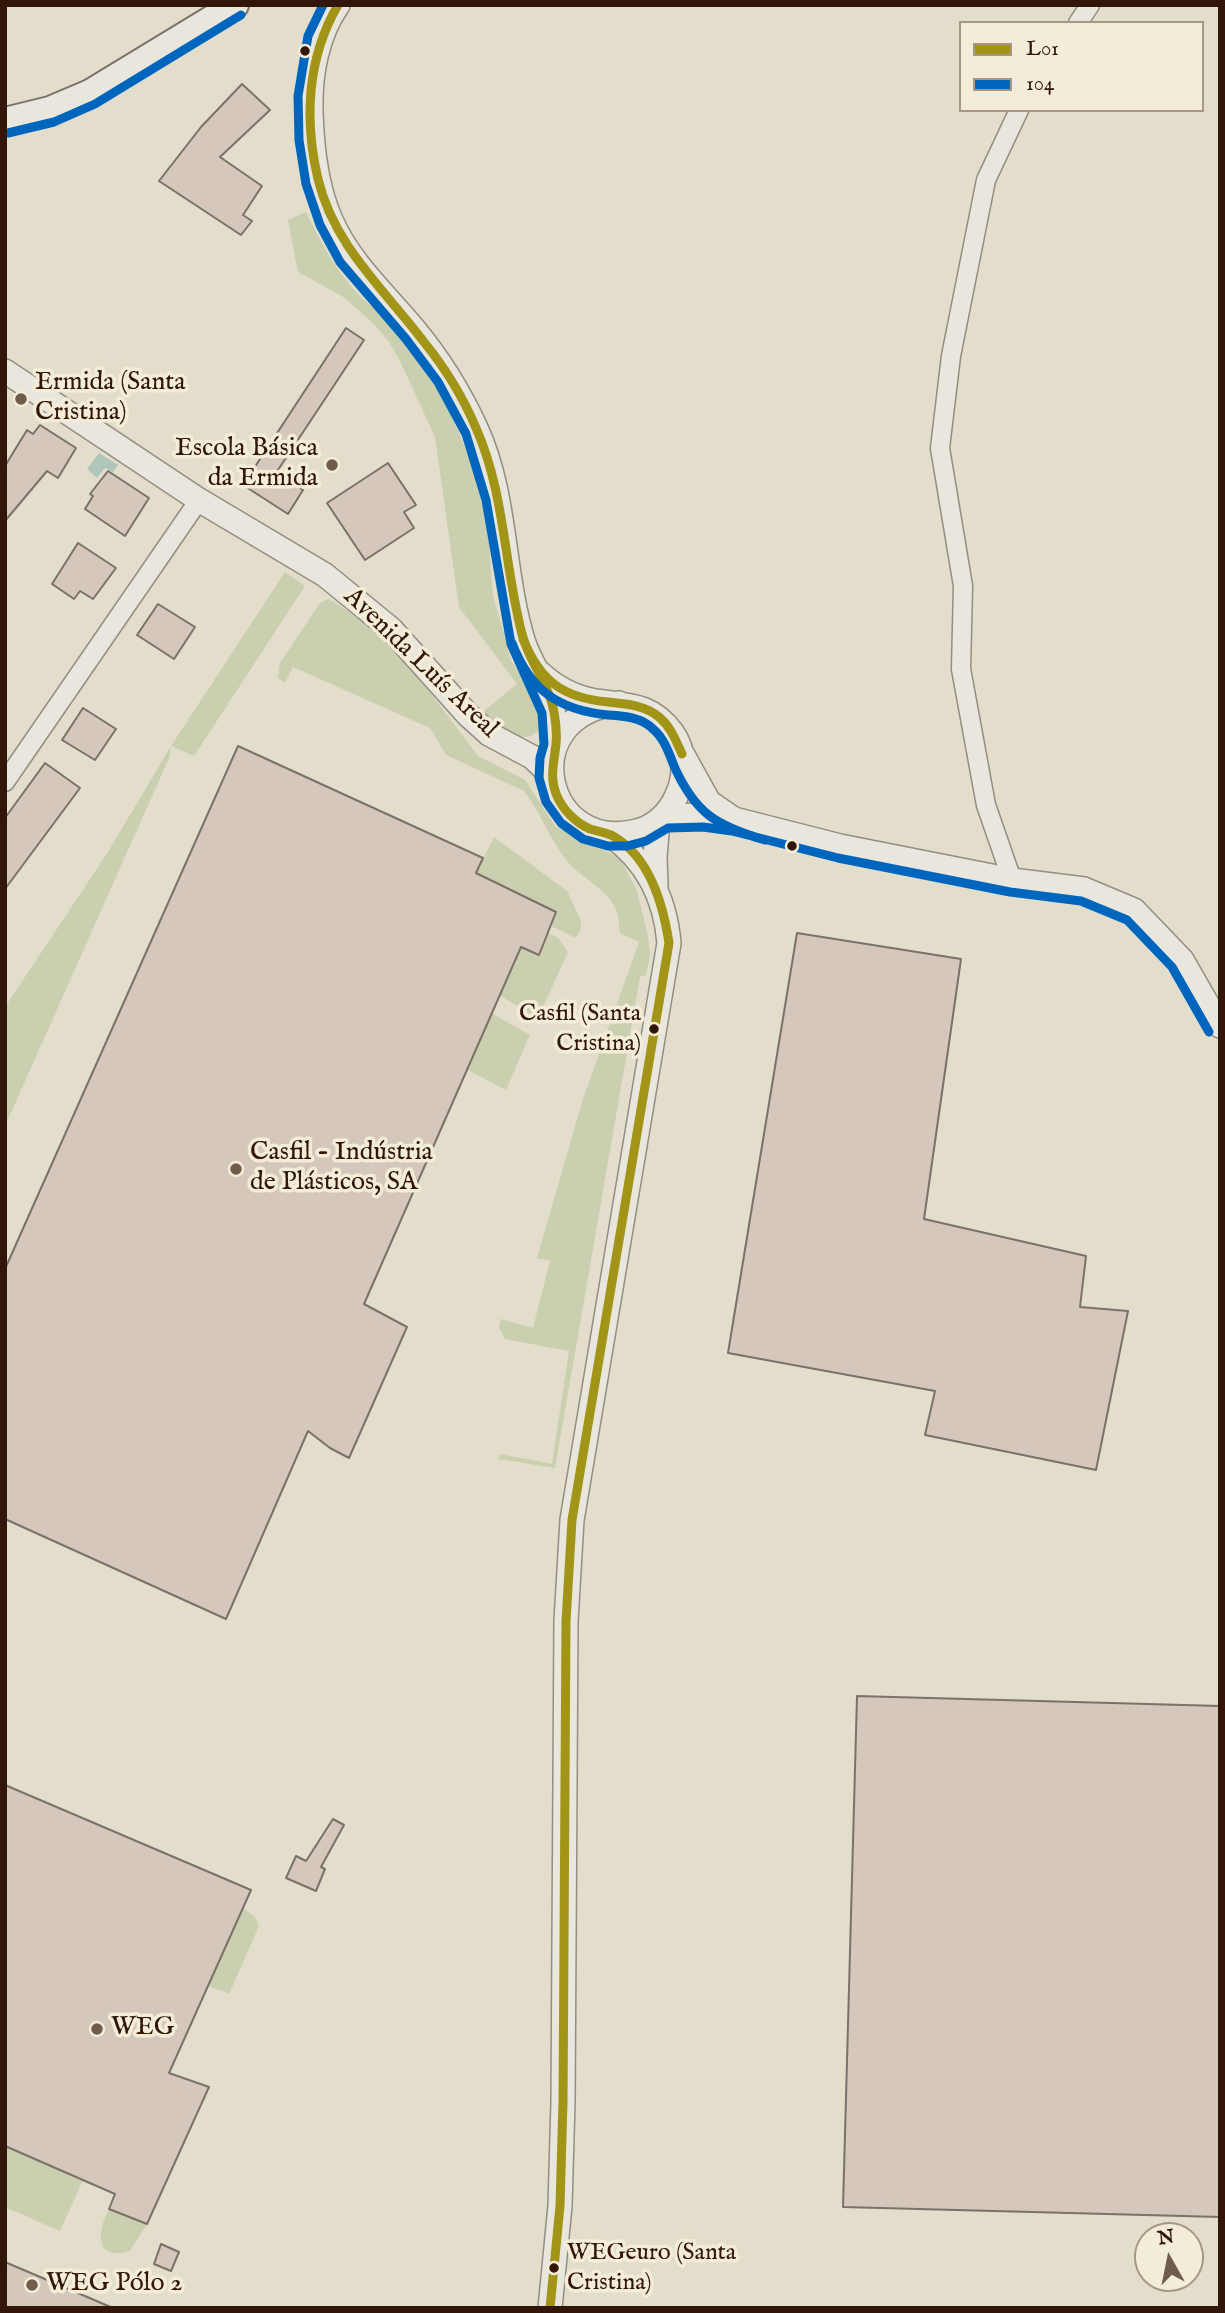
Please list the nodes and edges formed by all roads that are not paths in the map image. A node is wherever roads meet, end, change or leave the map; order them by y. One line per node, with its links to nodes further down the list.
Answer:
1 (235, 5): 6 (main road)
2 (338, 5): 9 (street)
3 (1090, 5): 4 (street)
4 (1079, 21)
5 (1018, 112): 18 (street)
6 (5, 121)
7 (9, 380): 8 (street, Avenida Luís Areal)
8 (199, 500): 13 (street, Avenida Luís Areal); 14 (street)
9 (535, 668): 10 (street); 11 (street)
10 (619, 703): 11 (street); 12 (street)
11 (556, 745): 13 (street)
12 (682, 754): 15 (street); 16 (street)
13 (551, 775): 17 (street)
14 (5, 782)
15 (661, 818): 16 (street); 17 (street); 19 (street)
16 (734, 819): 18 (street)
17 (609, 834): 19 (street)
18 (1012, 880): 20 (street)
19 (656, 890): 21 (street)
20 (1220, 1026)
21 (550, 2308)

